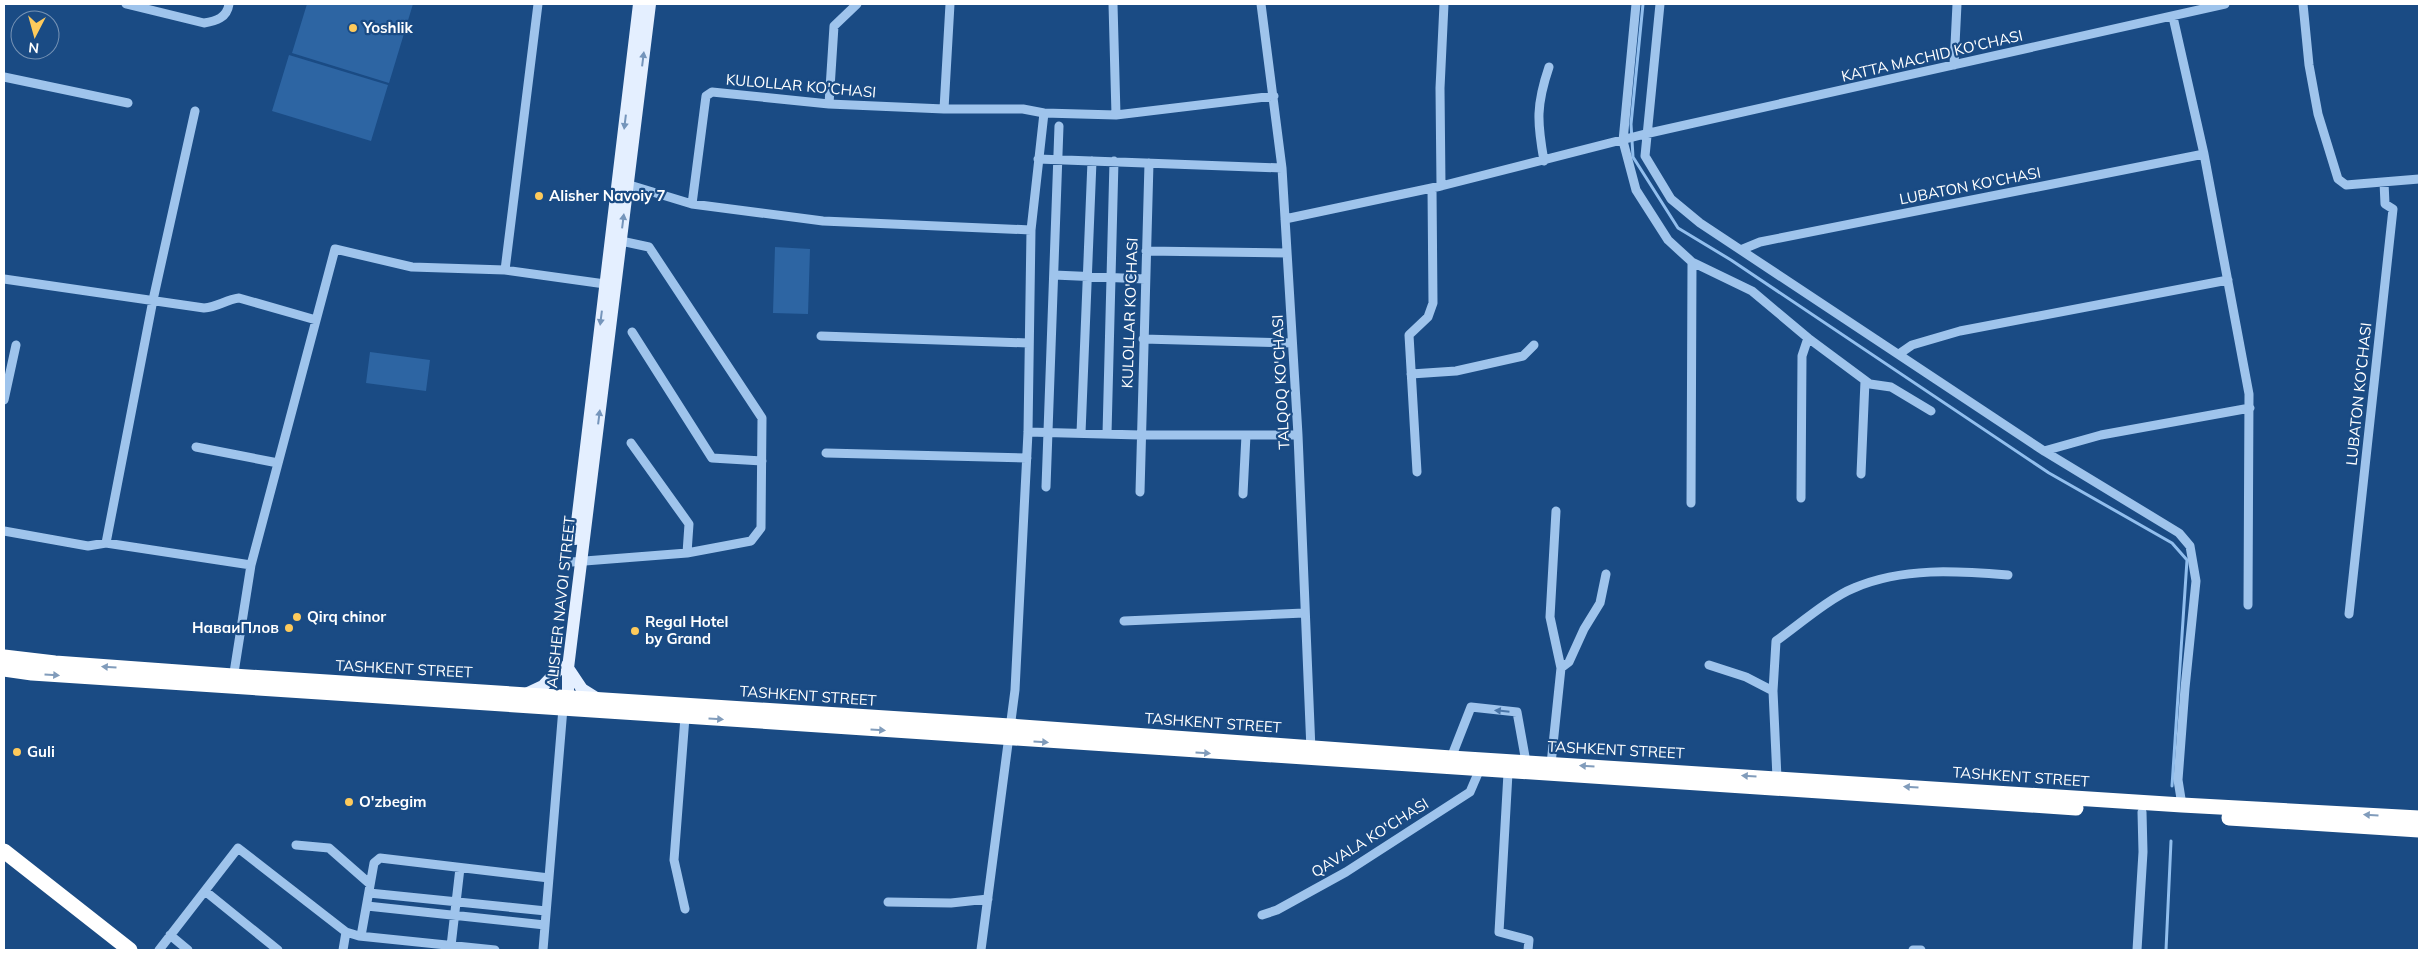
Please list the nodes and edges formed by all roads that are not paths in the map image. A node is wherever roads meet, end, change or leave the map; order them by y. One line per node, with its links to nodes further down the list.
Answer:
1 (126, 4): 15 (street)
2 (538, 4): 50 (street)
3 (639, 4): 39 (main road, ALISHER NAVOI STREET, one-way to 39)
4 (650, 4): 39 (main road, ALISHER NAVOI STREET, one-way to 4)
5 (856, 4): 22 (street)
6 (950, 4): 23 (street)
7 (1113, 4): 26 (street)
8 (1261, 4): 20 (street, TALQOQ KO'CHASI)
9 (1444, 4): 41 (street)
10 (1636, 4): 29 (street)
11 (1660, 4): 28 (street)
12 (1957, 4): 17 (street)
13 (2225, 4): 16 (street, KATTA MACHID KO'CHASI)
14 (2303, 4): 40 (street)
15 (229, 6)
16 (2173, 17): 17 (street, KATTA MACHID KO'CHASI); 30 (street)
17 (1954, 66): 28 (street, KATTA MACHID KO'CHASI)
18 (1550, 67): 35 (street)
19 (4, 77): 21 (street)
20 (1274, 96): 26 (street, KULOLLAR KO'CHASI); 37 (street, TALQOQ KO'CHASI)
21 (128, 103)
22 (829, 104): 23 (street, KULOLLAR KO'CHASI); 42 (street, KULOLLAR KO'CHASI)
23 (944, 109): 25 (street, KULOLLAR KO'CHASI)
24 (195, 111): 58 (street)
25 (1044, 113): 26 (street, KULOLLAR KO'CHASI); 31 (street)
26 (1116, 115)
27 (1059, 126): 32 (street)
28 (1646, 134): 29 (street, KATTA MACHID KO'CHASI); 46 (street)
29 (1623, 141): 35 (street, KATTA MACHID KO'CHASI); 49 (street)
30 (2204, 154): 46 (street, LUBATON KO'CHASI); 56 (street)
31 (1038, 159): 32 (street); 44 (street)
32 (1058, 159): 33 (street); 51 (street)
33 (1092, 160): 34 (street); 52 (street)
34 (1114, 161): 36 (street); 53 (street)
35 (1544, 161): 41 (street, KATTA MACHID KO'CHASI)
36 (1149, 163): 37 (street); 47 (street, KULOLLAR KO'CHASI)
37 (1282, 168): 43 (street, TALQOQ KO'CHASI)
38 (2419, 179): 40 (street)
39 (623, 182): 42 (street); 45 (main road, ALISHER NAVOI STREET, one-way to 39); 57 (main road, ALISHER NAVOI STREET)
40 (2384, 182): 105 (street, LUBATON KO'CHASI)
41 (1437, 187): 43 (street, KATTA MACHID KO'CHASI); 69 (street)
42 (692, 204): 44 (street)
43 (1285, 219): 48 (street, TALQOQ KO'CHASI)
44 (1031, 230): 64 (street)
45 (621, 241): 86 (street); 99 (main road, ALISHER NAVOI STREET, one-way to 45)
46 (1743, 249): 68 (street)
47 (1146, 251): 48 (street); 55 (street, KULOLLAR KO'CHASI)
48 (1287, 253): 65 (street, TALQOQ KO'CHASI)
49 (1692, 262): 62 (street); 94 (street)
50 (505, 270): 57 (street); 59 (street)
51 (1054, 275): 52 (street); 75 (street)
52 (1088, 276): 53 (street); 76 (street)
53 (1111, 277): 55 (street); 77 (street)
54 (4, 279): 58 (street)
55 (1145, 279): 63 (street, KULOLLAR KO'CHASI)
56 (2228, 280): 68 (street); 72 (street)
57 (605, 284): 99 (main road, ALISHER NAVOI STREET, one-way to 99)
58 (153, 300): 59 (street); 97 (street)
59 (316, 320): 87 (street)
60 (632, 332): 86 (street)
61 (821, 336): 64 (street)
62 (1808, 338): 70 (street); 93 (street)
63 (1143, 339): 65 (street); 78 (street, KULOLLAR KO'CHASI)
64 (1028, 343): 74 (street)
65 (1292, 343): 80 (street, TALQOQ KO'CHASI)
66 (16, 345): 71 (street)
67 (1534, 345): 69 (street)
68 (1898, 354): 83 (street)
69 (1411, 374): 88 (street)
70 (1866, 381): 73 (street); 89 (street)
71 (4, 400)
72 (2250, 408): 83 (street); 103 (street)
73 (1931, 411)
74 (1028, 432): 75 (street); 85 (street)
75 (1048, 432): 76 (street); 90 (street)
76 (1082, 434): 77 (street)
77 (1106, 434): 78 (street)
78 (1140, 435): 79 (street); 91 (street, KULOLLAR KO'CHASI)
79 (1246, 435): 80 (street); 92 (street)
80 (1298, 435): 104 (street, TALQOQ KO'CHASI)
81 (632, 443): 98 (street)
82 (196, 447): 87 (street)
83 (2044, 451): 126 (street)
84 (826, 453): 85 (street)
85 (1027, 458): 118 (street)
86 (762, 461): 98 (street)
87 (278, 462): 100 (street)
88 (1417, 472)
89 (1861, 474)
90 (1046, 488)
91 (1140, 492)
92 (1244, 494)
93 (1802, 498)
94 (1692, 503)
95 (1556, 510): 110 (street)
96 (4, 531): 97 (street)
97 (106, 543): 100 (street)
98 (687, 553): 99 (street)
99 (576, 562): 109 (main road, ALISHER NAVOI STREET)
100 (251, 566): 112 (street)
101 (1606, 574): 110 (street)
102 (2008, 575): 113 (street)
103 (2248, 605)
104 (1304, 613): 106 (street); 119 (street, TALQOQ KO'CHASI)
105 (2349, 614)
106 (1124, 622)
107 (4, 657): 112 (highway, TASHKENT STREET, one-way to 107)
108 (1709, 664): 113 (street)
109 (564, 668): 114 (main road); 115 (main road); 116 (main road, ALISHER NAVOI STREET)
110 (1561, 668): 122 (street)
111 (4, 669): 112 (highway, TASHKENT STREET, one-way to 112)
112 (232, 682): 114 (highway, TASHKENT STREET); 116 (highway, TASHKENT STREET)
113 (1773, 691): 125 (street)
114 (526, 694): 116 (highway, TASHKENT STREET)
115 (598, 699): 116 (highway, TASHKENT STREET); 118 (highway, TASHKENT STREET)
116 (563, 700): 117 (highway, TASHKENT STREET); 133 (street)
117 (685, 717): 118 (highway, TASHKENT STREET, one-way to 118); 140 (street)
118 (1010, 733): 119 (highway, TASHKENT STREET); 136 (street)
119 (1310, 754): 120 (highway, TASHKENT STREET); 123 (highway, TASHKENT STREET)
120 (1451, 758): 121 (highway, TASHKENT STREET); 121 (street, one-way to 120)
121 (1526, 762): 122 (highway, TASHKENT STREET)
122 (1551, 764): 125 (highway, TASHKENT STREET, one-way to 122)
123 (1479, 771): 124 (highway, TASHKENT STREET); 143 (street, QAVALA KO'CHASI)
124 (1508, 773): 127 (highway, TASHKENT STREET); 157 (street)
125 (1777, 778): 126 (highway, TASHKENT STREET, one-way to 125)
126 (2182, 805): 128 (highway, TASHKENT STREET, one-way to 126)
127 (2142, 812): 129 (highway, TASHKENT STREET); 158 (street)
128 (2419, 818)
129 (2419, 830)
130 (296, 845): 134 (street)
131 (4, 851): 149 (highway)
132 (460, 868): 133 (street); 134 (street); 137 (street)
133 (549, 878): 141 (street)
134 (370, 888): 137 (street); 139 (street)
135 (205, 891): 145 (street); 146 (street); 152 (street)
136 (988, 899): 138 (street); 156 (street)
137 (456, 902): 141 (street); 142 (street)
138 (888, 902)
139 (367, 906): 142 (street); 147 (street)
140 (685, 909)
141 (546, 911): 144 (street)
142 (455, 915): 144 (street); 148 (street)
143 (1262, 915)
144 (545, 925): 155 (street)
145 (346, 932): 147 (street); 153 (street)
146 (170, 935): 150 (street); 151 (street)
147 (361, 936): 148 (street)
148 (452, 946): 154 (street)
149 (130, 950)
150 (159, 950)
151 (188, 950)
152 (278, 950)
153 (343, 950)
154 (495, 950)
155 (543, 950)
156 (981, 950)
157 (1528, 950)
158 (2137, 950)

